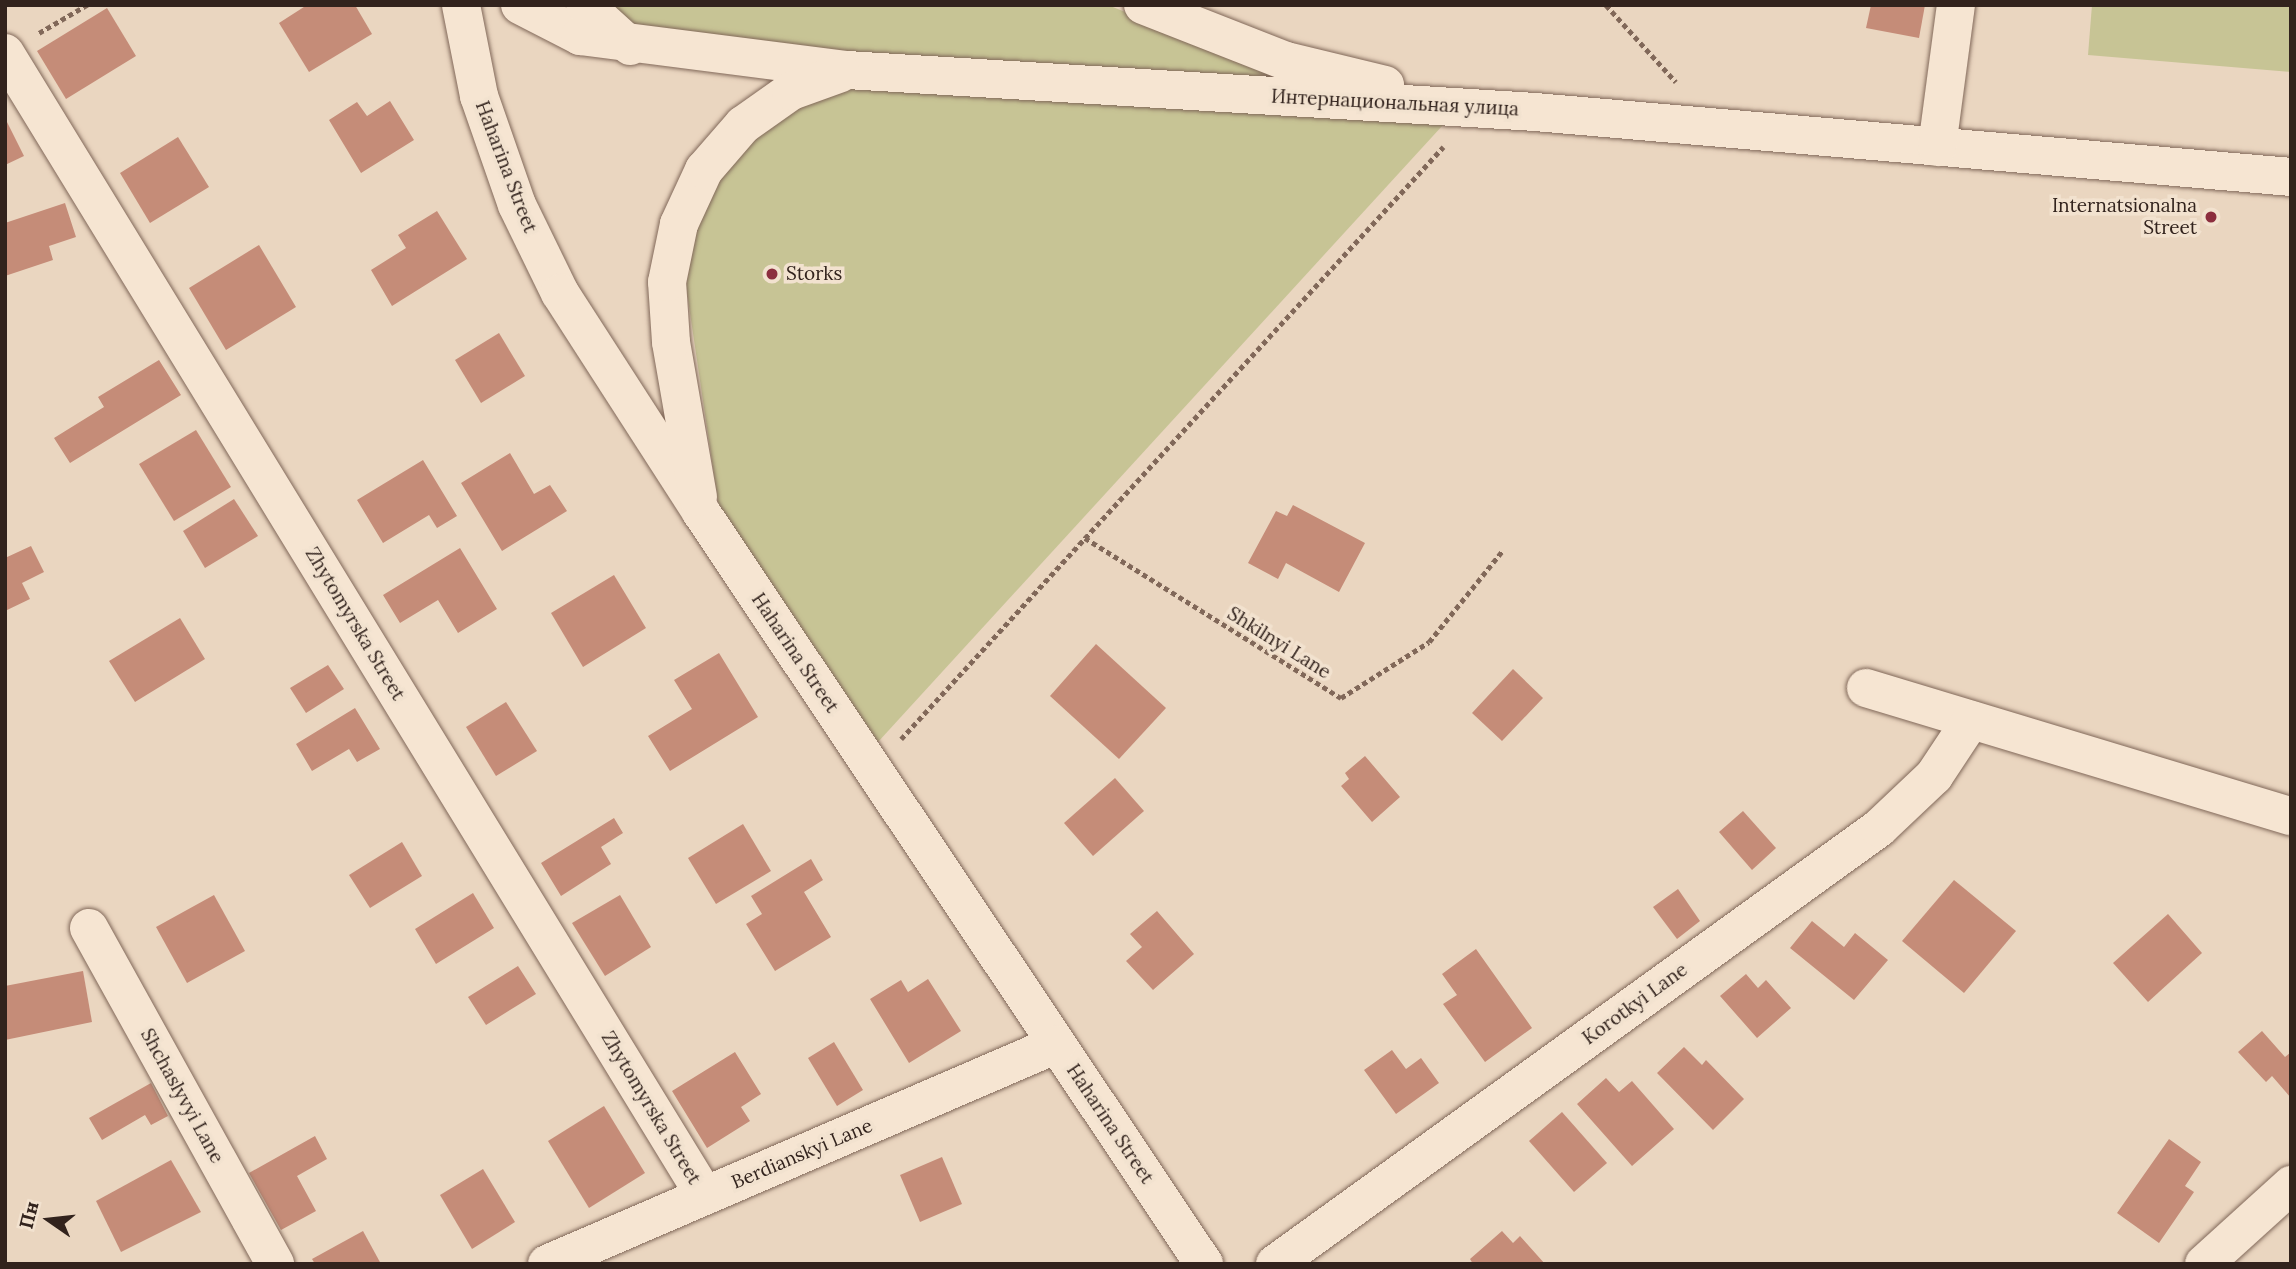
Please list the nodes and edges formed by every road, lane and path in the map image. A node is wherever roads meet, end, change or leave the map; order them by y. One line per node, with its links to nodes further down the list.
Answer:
1 (87, 5): 9 (path)
2 (461, 5): 16 (street, Haharina Street)
3 (520, 5): 8 (street, Интернациональная улица)
4 (585, 5): 8 (street)
5 (1143, 5): 12 (street, Интернациональная улица)
6 (1606, 5): 11 (path)
7 (1956, 5): 14 (street)
8 (630, 46): 10 (street, Интернациональная улица)
9 (5, 53): 26 (street, Zhytomyrska Street)
10 (847, 70): 12 (street, Интернациональная улица); 16 (street, Интернациональная улица)
11 (1685, 91)
12 (1535, 112): 14 (street)
13 (1446, 144): 17 (path)
14 (1937, 146): 15 (street)
15 (2291, 177)
16 (701, 512): 24 (street, Haharina Street)
17 (1085, 538): 18 (path, Shkilnyi Lane); 21 (path)
18 (1503, 550)
19 (1866, 688): 20 (street)
20 (1971, 719): 22 (street); 30 (street, Korotkyi Lane)
21 (893, 748)
22 (2291, 816)
23 (89, 928): 27 (street, Shchaslyvyi Lane)
24 (1057, 1044): 26 (street, Berdianskyi Lane); 29 (street, Haharina Street)
25 (2291, 1185): 31 (street)
26 (705, 1196): 28 (street, Berdianskyi Lane)
27 (275, 1264)
28 (547, 1264)
29 (1204, 1264)
30 (1275, 1264)
31 (2204, 1264)

